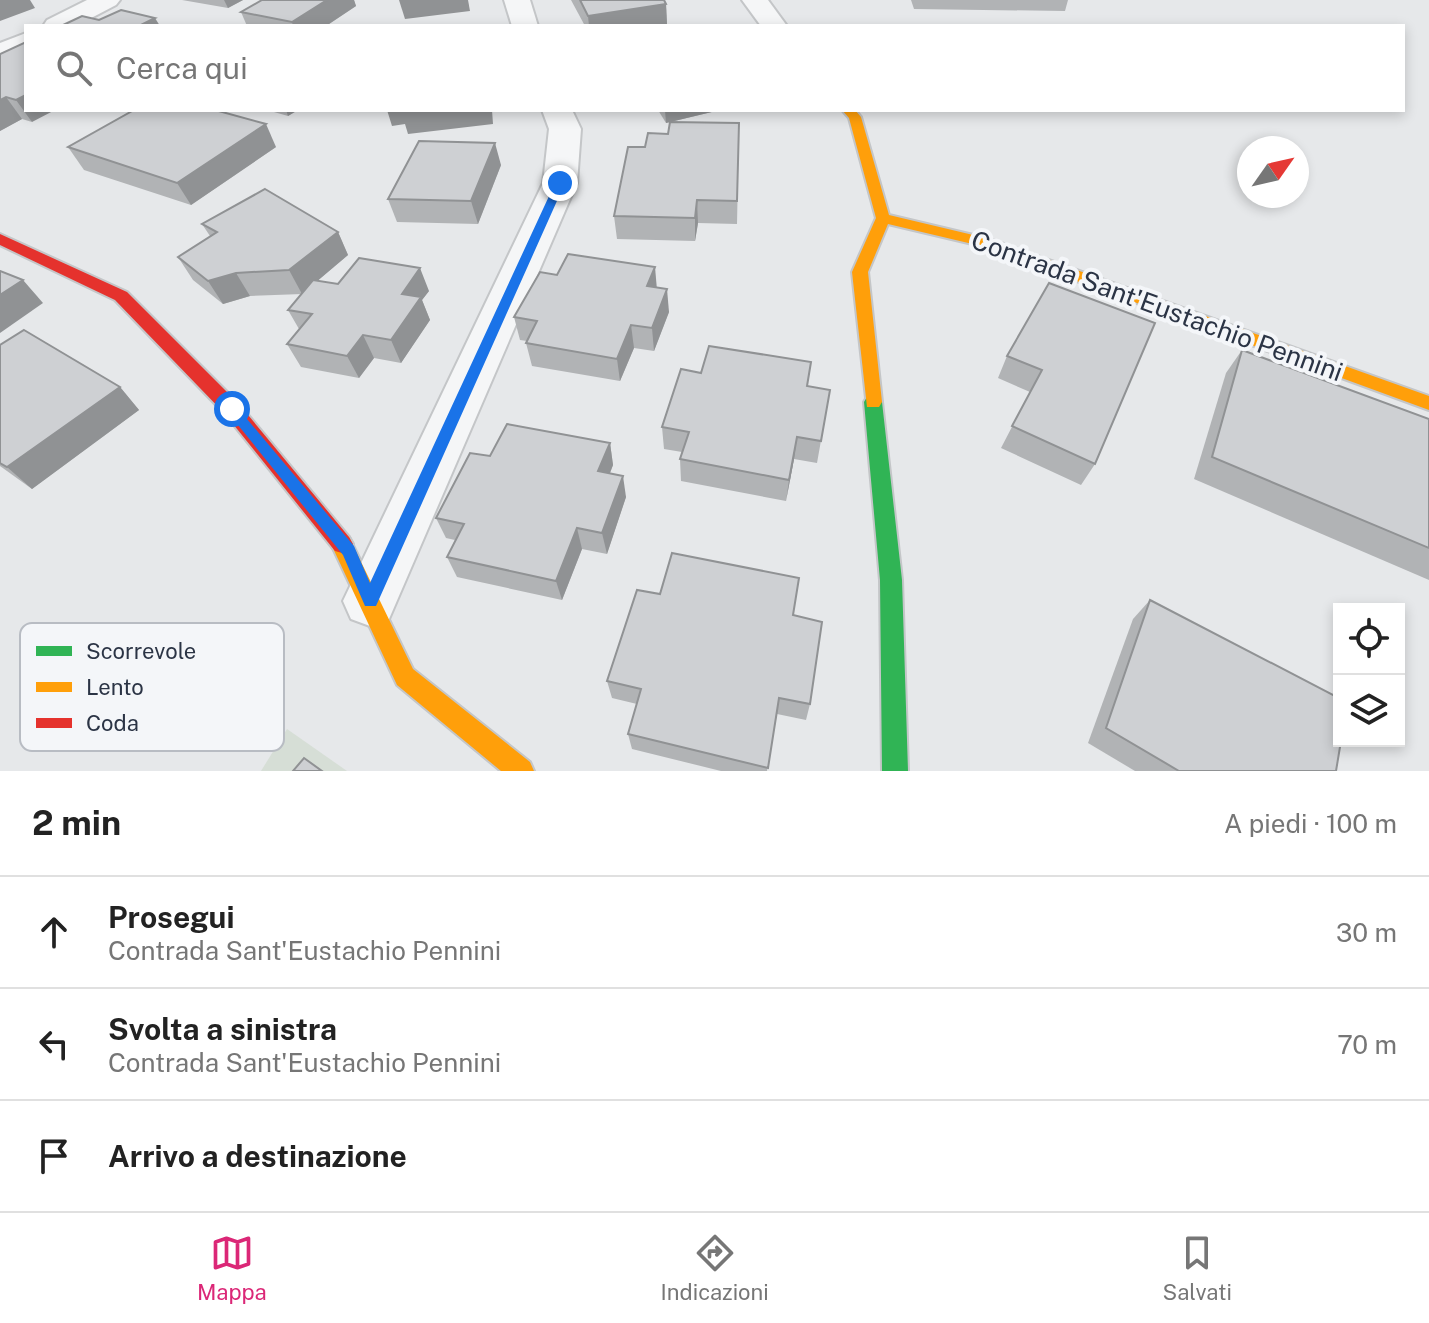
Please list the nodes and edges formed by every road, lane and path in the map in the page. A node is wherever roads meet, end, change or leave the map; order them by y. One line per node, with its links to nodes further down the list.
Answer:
1 (107, 0): 4 (street)
2 (517, 0): 5 (street)
3 (755, 0): 6 (street)
4 (60, 24)
5 (524, 24)
6 (773, 24)
7 (24, 42): 8 (street)
8 (0, 54)
9 (558, 112): 14 (street)
10 (850, 112): 11 (street)
11 (883, 218): 13 (street, Contrada Sant'Eustachio Pennini); 16 (street)
12 (0, 239): 14 (street)
13 (1429, 403)
14 (370, 601): 15 (street)
15 (521, 771)
16 (895, 771)

